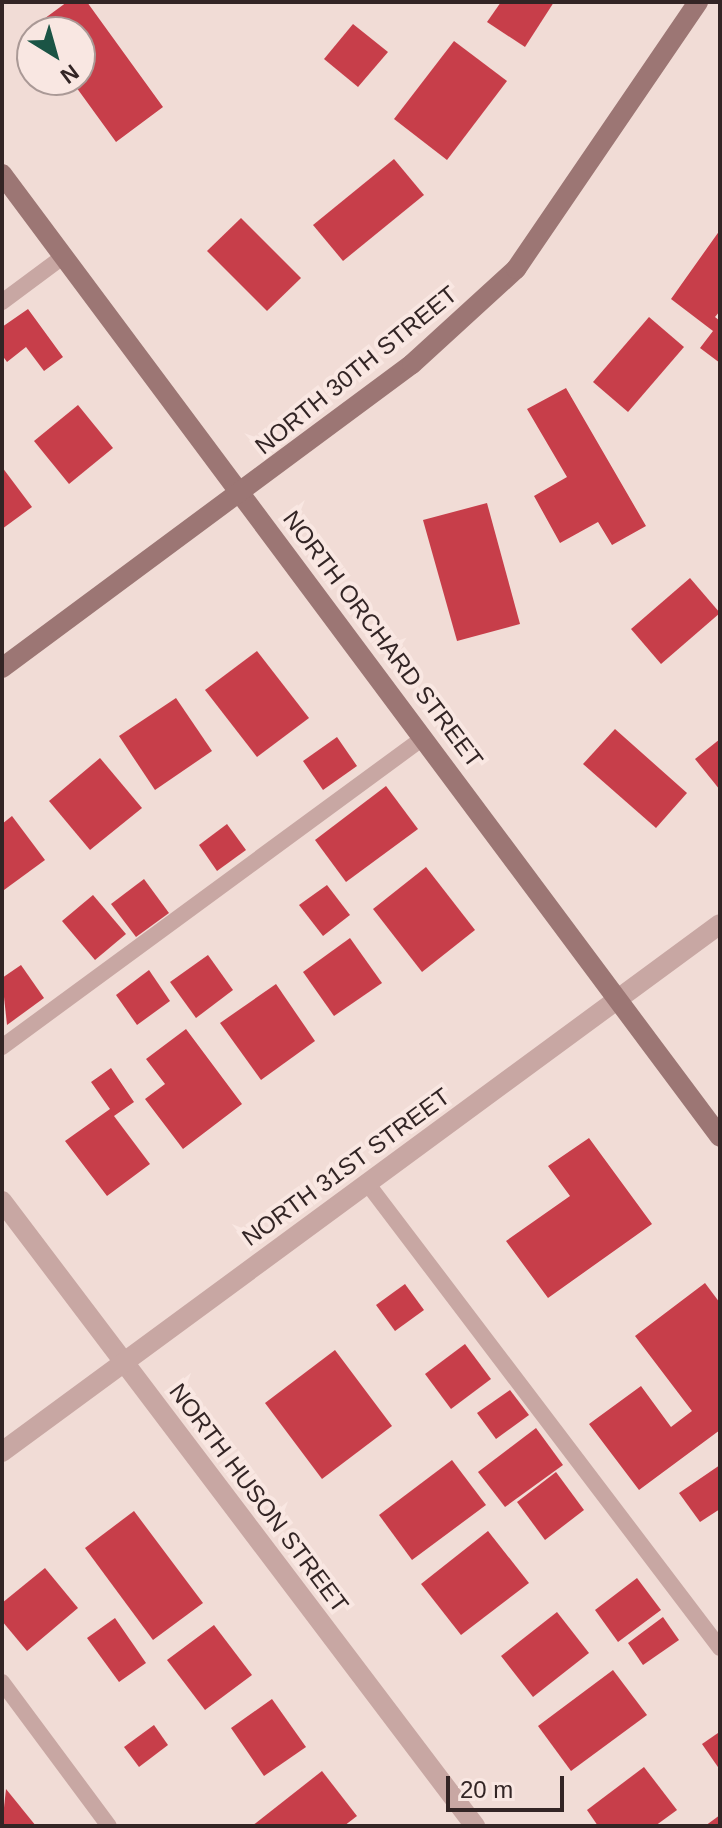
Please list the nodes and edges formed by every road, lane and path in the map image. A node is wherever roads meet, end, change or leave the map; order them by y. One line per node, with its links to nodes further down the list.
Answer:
1 (698, 2): 5 (street, NORTH 30TH STREET)
2 (2, 174): 3 (street, NORTH ORCHARD STREET)
3 (64, 256): 4 (lane); 5 (street, NORTH ORCHARD STREET)
4 (2, 302)
5 (243, 494): 6 (street, NORTH 30TH STREET); 7 (street, NORTH ORCHARD STREET)
6 (2, 668)
7 (423, 738): 9 (street, NORTH ORCHARD STREET); 10 (lane)
8 (720, 924): 9 (street, NORTH 31ST STREET)
9 (618, 999): 11 (street, NORTH ORCHARD STREET); 12 (street, NORTH 31ST STREET)
10 (2, 1047)
11 (720, 1137)
12 (367, 1183): 14 (street, NORTH 31ST STREET); 16 (lane)
13 (2, 1201): 14 (street, NORTH HUSON STREET)
14 (124, 1362): 15 (street, NORTH 31ST STREET); 19 (street, NORTH HUSON STREET)
15 (2, 1452)
16 (720, 1648)
17 (2, 1682): 18 (lane)
18 (109, 1826)
19 (475, 1826)

